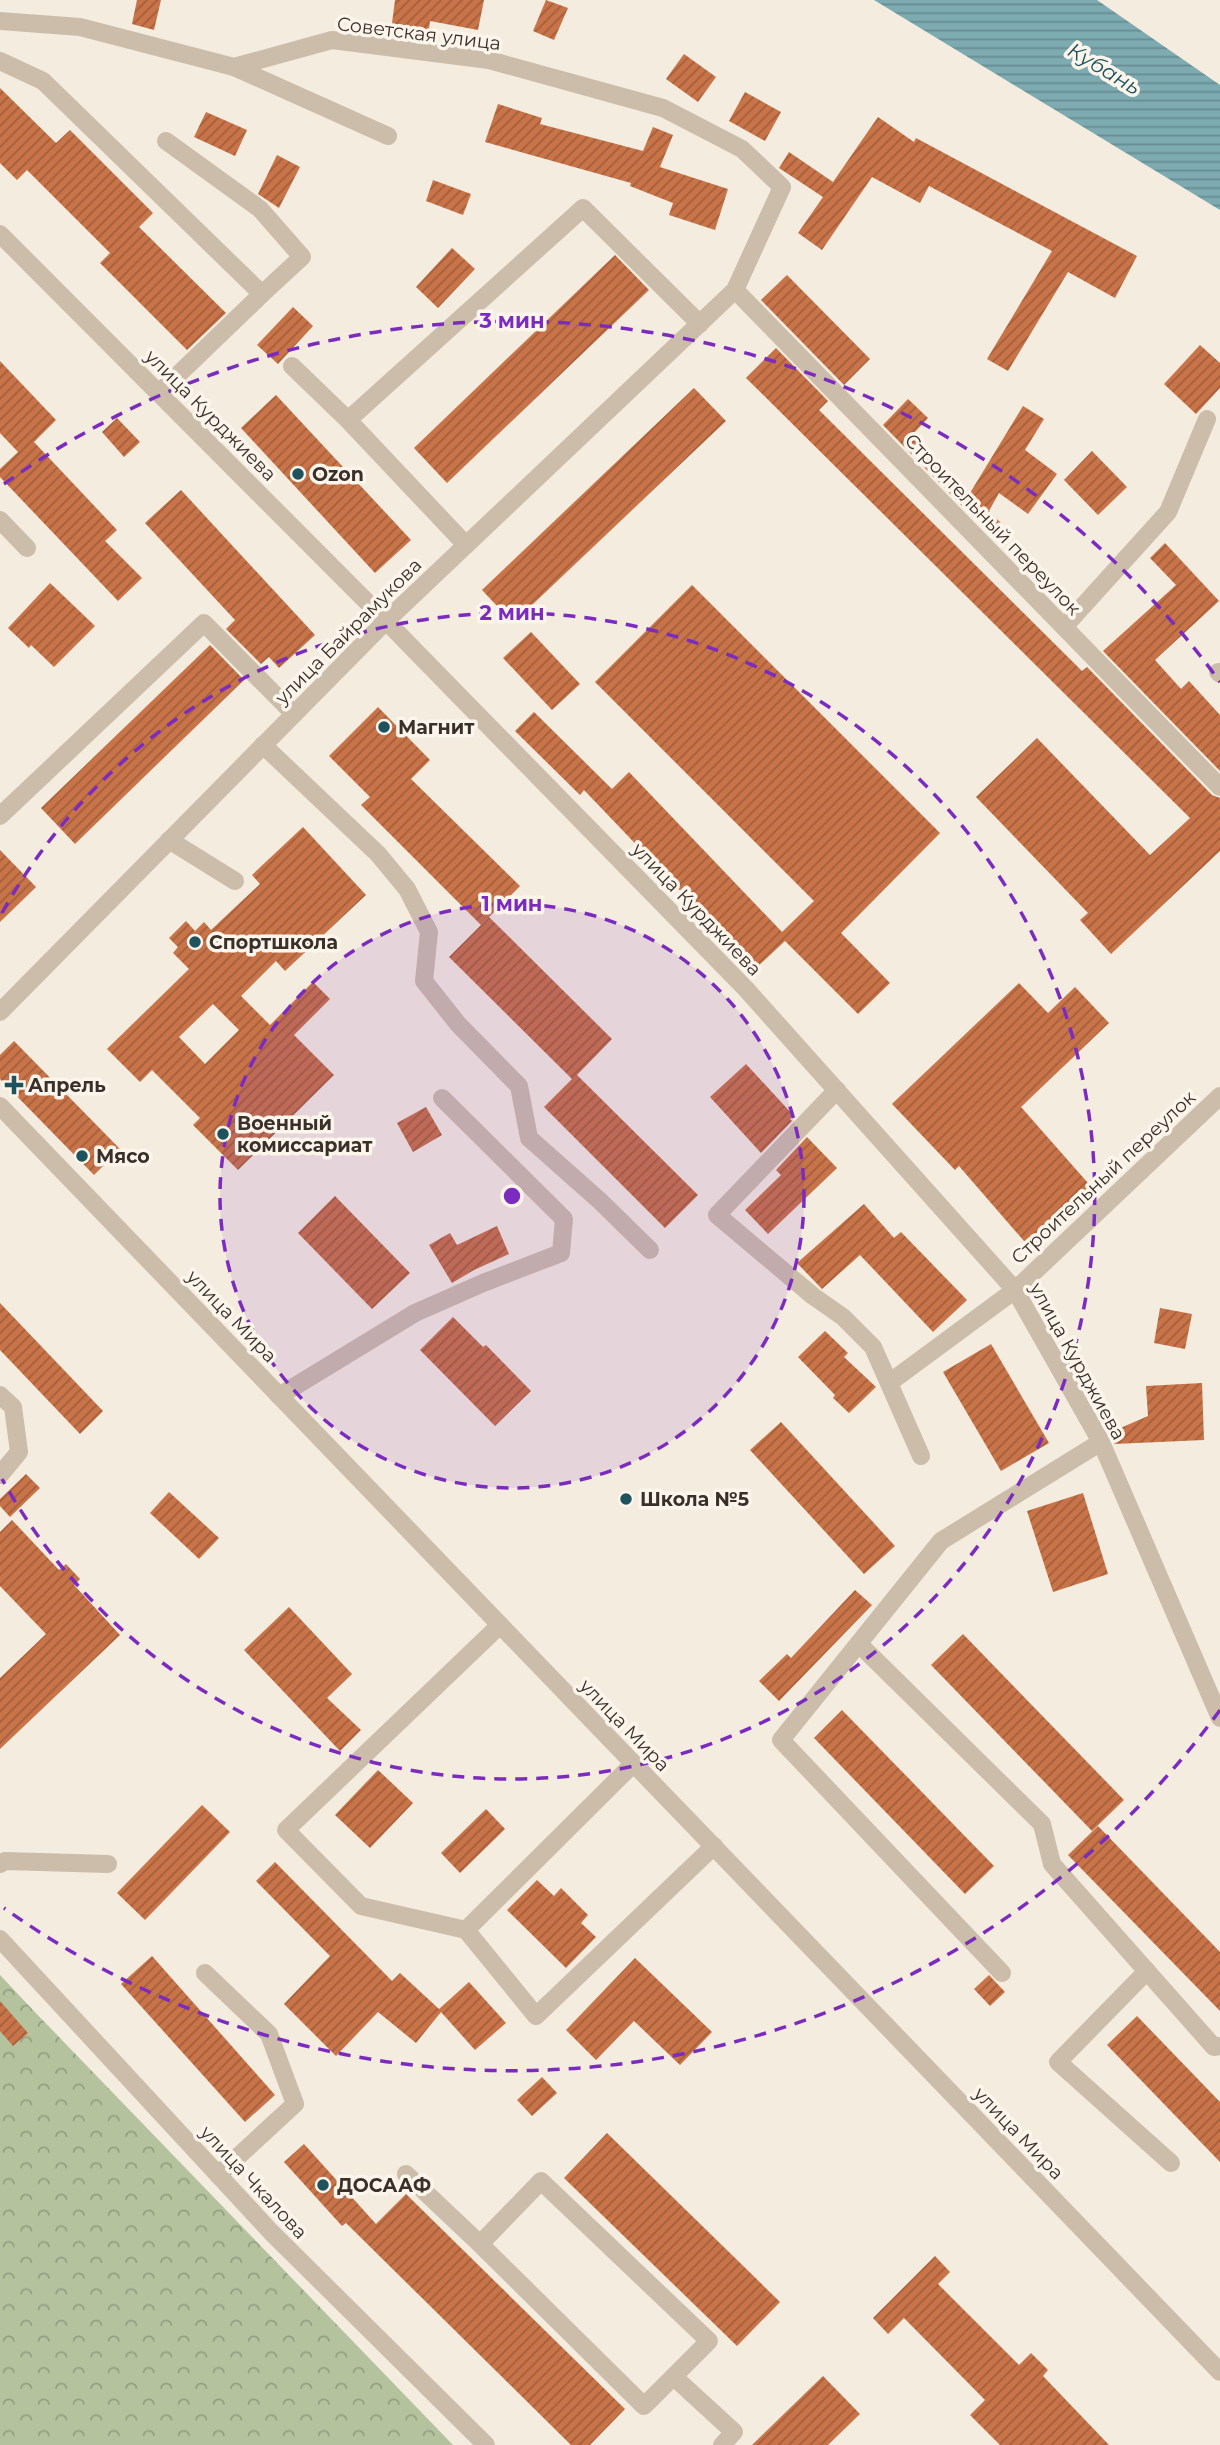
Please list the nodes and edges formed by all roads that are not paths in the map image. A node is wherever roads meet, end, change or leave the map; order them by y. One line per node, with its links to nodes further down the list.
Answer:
1 (0, 21): 3 (street, Советская улица)
2 (0, 61): 8 (street)
3 (234, 67): 4 (street); 7 (street, Советская улица)
4 (388, 136)
5 (166, 141): 8 (street)
6 (0, 234): 11 (street, улица Курджиева)
7 (736, 290): 9 (street, улица Байрамукова); 18 (street, Строительный переулок)
8 (262, 294): 11 (street)
9 (700, 324): 13 (street); 15 (street, улица Байрамукова)
10 (292, 366): 13 (street)
11 (159, 393): 17 (street, улица Курджиева)
12 (1207, 419): 18 (street)
13 (348, 421): 15 (street)
14 (0, 520): 16 (street)
15 (466, 545): 17 (street, улица Байрамукова)
16 (27, 548)
17 (386, 621): 19 (street, улица Байрамукова); 26 (street, улица Курджиева)
18 (1064, 627): 21 (street, Строительный переулок)
19 (295, 714): 20 (street, улица Байрамукова); 22 (street)
20 (263, 745): 23 (street, улица Байрамукова); 30 (street)
21 (1220, 787)
22 (0, 816)
23 (169, 840): 24 (street); 25 (street, улица Байрамукова)
24 (234, 881)
25 (0, 1012)
26 (837, 1090): 31 (street, улица Курджиева); 32 (street)
27 (1220, 1096): 31 (street, Строительный переулок)
28 (442, 1098): 34 (street)
29 (0, 1107): 34 (street, улица Мира)
30 (650, 1250)
31 (1015, 1290): 32 (street, Строительный переулок); 35 (street, улица Курджиева)
32 (889, 1383): 36 (street)
33 (0, 1395): 37 (street)
34 (279, 1396): 38 (street, улица Мира)
35 (1101, 1442): 39 (street); 40 (street, улица Курджиева)
36 (921, 1456)
37 (0, 1475)
38 (499, 1626): 41 (street, улица Мира); 45 (street)
39 (859, 1644): 47 (street); 49 (street)
40 (1220, 1718)
41 (633, 1764): 42 (street, улица Мира); 45 (street)
42 (714, 1846): 45 (street); 55 (street, улица Мира)
43 (0, 1864): 44 (street)
44 (108, 1864)
45 (466, 1930)
46 (0, 1939): 53 (street, улица Чкалова)
47 (1147, 1971): 50 (street); 51 (street)
48 (205, 1973): 53 (street)
49 (1002, 1973)
50 (1220, 2046)
51 (1171, 2164)
52 (406, 2174): 54 (street)
53 (218, 2175): 57 (street, улица Чкалова)
54 (480, 2244): 56 (street); 56 (street)
55 (1220, 2372)
56 (674, 2377): 58 (street)
57 (486, 2445)
58 (722, 2445)

